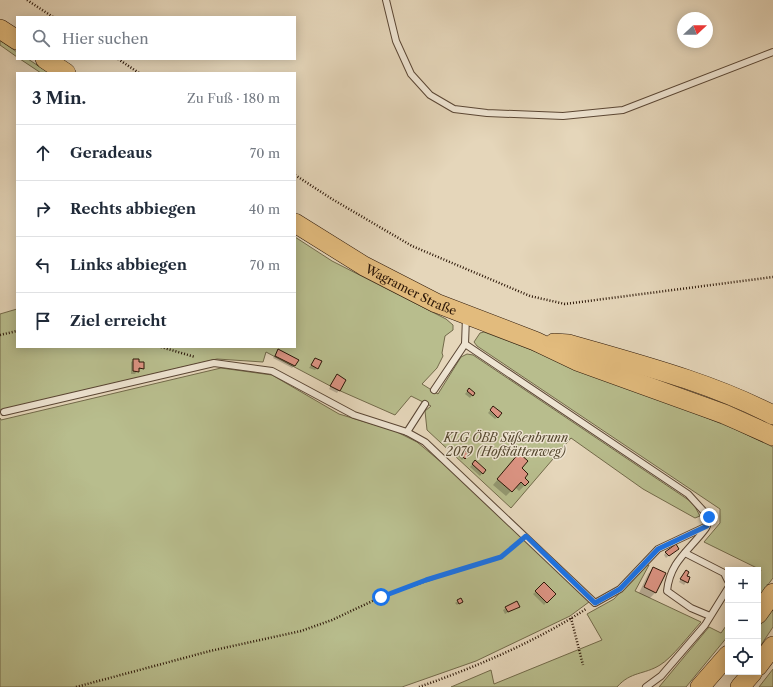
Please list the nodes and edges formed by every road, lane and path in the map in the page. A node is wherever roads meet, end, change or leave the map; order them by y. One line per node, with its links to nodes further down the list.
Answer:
1 (27, 0): 3 (path)
2 (386, 0): 6 (lane)
3 (51, 16)
4 (0, 29): 5 (main road)
5 (16, 39)
6 (773, 52)
7 (46, 60): 9 (main road)
8 (120, 60): 10 (path)
9 (64, 72)
10 (138, 72)
11 (296, 176): 13 (path)
12 (296, 224): 14 (main road, Wagramer Straße)
13 (773, 277)
14 (466, 315): 17 (main road, Wagramer Straße); 18 (lane)
15 (16, 331): 16 (path)
16 (0, 335)
17 (535, 341): 24 (main road, Wagramer Straße); 26 (main road, Wagramer Straße)
18 (465, 344): 21 (lane); 27 (lane)
19 (164, 348): 20 (path)
20 (214, 363): 23 (lane); 25 (lane)
21 (434, 390)
22 (425, 404): 25 (lane)
23 (4, 412)
24 (773, 415)
25 (407, 432): 28 (lane)
26 (773, 436)
27 (707, 526): 29 (lane); 33 (lane)
28 (526, 536): 33 (lane); 42 (path)
29 (685, 553): 30 (lane); 35 (lane)
30 (725, 575)
31 (725, 593): 35 (lane)
32 (773, 593): 34 (main road)
33 (595, 603): 36 (path)
34 (761, 610)
35 (710, 616): 44 (lane)
36 (571, 618): 40 (path); 43 (path)
37 (773, 646): 39 (main road)
38 (725, 659): 45 (main road)
39 (761, 662)
40 (583, 664)
41 (750, 675): 46 (main road)
42 (76, 687)
43 (419, 687)
44 (646, 687)
45 (700, 687)
46 (740, 687)

